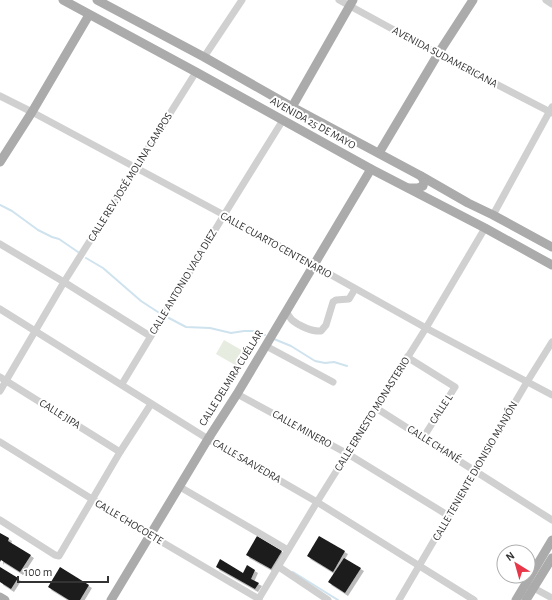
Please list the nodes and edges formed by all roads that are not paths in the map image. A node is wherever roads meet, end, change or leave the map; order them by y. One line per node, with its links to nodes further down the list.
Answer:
1 (98, 0): 11 (main road, AVENIDA 25 DE MAYO)
2 (242, 0): 11 (street)
3 (338, 0): 7 (street, AVENIDA SUDAMERICANA)
4 (473, 0): 10 (main road)
5 (546, 0): 8 (street)
6 (67, 1): 9 (main road, AVENIDA 25 DE MAYO)
7 (351, 3): 10 (street, AVENIDA SUDAMERICANA); 18 (main road)
8 (552, 4)
9 (89, 15): 12 (main road, AVENIDA 25 DE MAYO); 20 (main road)
10 (438, 54): 19 (street, AVENIDA SUDAMERICANA); 22 (main road)
11 (204, 57): 13 (main road, AVENIDA 25 DE MAYO)
12 (196, 72): 15 (main road, AVENIDA 25 DE MAYO); 24 (street, CALLE REV. JOSÉ MOLINA CAMPOS)
13 (234, 74): 14 (main road, AVENIDA 25 DE MAYO); 15 (main road)
14 (255, 86): 17 (main road); 18 (main road, AVENIDA 25 DE MAYO)
15 (227, 89): 17 (main road, AVENIDA 25 DE MAYO)
16 (0, 96): 20 (street, CALLE CUARTO CENTENARIO)
17 (244, 98): 21 (main road, AVENIDA 25 DE MAYO)
18 (292, 107): 22 (main road, AVENIDA 25 DE MAYO)
19 (551, 111): 31 (street)
20 (32, 112): 23 (main road); 24 (street, CALLE CUARTO CENTENARIO)
21 (284, 120): 25 (main road, AVENIDA 25 DE MAYO); 30 (street, CALLE ANTONIO VACA DIEZ)
22 (379, 153): 26 (main road, AVENIDA 25 DE MAYO)
23 (0, 162)
24 (136, 168): 30 (street, CALLE CUARTO CENTENARIO); 37 (street, CALLE REV. JOSÉ MOLINA CAMPOS)
25 (371, 169): 27 (main road, AVENIDA 25 DE MAYO); 36 (main road, CALLE DELMIRA CUÉLLAR)
26 (422, 176): 27 (main road); 28 (main road, AVENIDA 25 DE MAYO)
27 (409, 188): 29 (main road, AVENIDA 25 DE MAYO)
28 (468, 203): 29 (main road); 31 (main road, AVENIDA 25 DE MAYO)
29 (438, 204): 32 (main road, AVENIDA 25 DE MAYO)
30 (224, 215): 36 (street, CALLE CUARTO CENTENARIO); 43 (street, CALLE ANTONIO VACA DIEZ)
31 (493, 215): 34 (main road, AVENIDA 25 DE MAYO)
32 (485, 228): 35 (main road, AVENIDA 25 DE MAYO); 41 (street, CALLE ERNESTO MONASTERIO)
33 (0, 244): 37 (street)
34 (552, 247)
35 (552, 265)
36 (313, 266): 38 (street, CALLE CUARTO CENTENARIO); 40 (main road, CALLE DELMIRA CUÉLLAR)
37 (64, 282): 42 (street, CALLE REV. JOSÉ MOLINA CAMPOS); 43 (street)
38 (355, 289): 40 (street); 41 (street, CALLE CUARTO CENTENARIO)
39 (0, 309): 42 (street, CALLE SAAVEDRA)
40 (286, 312): 45 (main road, CALLE DELMIRA CUÉLLAR)
41 (426, 328): 46 (street, CALLE ERNESTO MONASTERIO); 49 (street, CALLE CUARTO CENTENARIO)
42 (35, 331): 47 (street, CALLE REV. JOSÉ MOLINA CAMPOS); 50 (street, CALLE SAAVEDRA)
43 (150, 336): 50 (street, CALLE ANTONIO VACA DIEZ)
44 (552, 342): 49 (street, CALLE TENIENTE DIONISIO MANJÓN)
45 (266, 346): 48 (street); 52 (main road, CALLE DELMIRA CUÉLLAR)
46 (407, 358): 55 (street, CALLE ERNESTO MONASTERIO); 56 (street, CALLE L)
47 (3, 379): 51 (street, CALLE REV. JOSÉ MOLINA CAMPOS); 59 (street, CALLE JIPA)
48 (333, 382)
49 (527, 382): 53 (street, CALLE CUARTO CENTENARIO); 61 (street, CALLE TENIENTE DIONISIO MANJÓN)
50 (122, 384): 54 (street, CALLE SAAVEDRA)
51 (0, 390)
52 (237, 394): 57 (main road, CALLE DELMIRA CUÉLLAR); 60 (street, CALLE MINERO)
53 (552, 395)
54 (151, 404): 57 (street, CALLE SAAVEDRA); 59 (street)
55 (376, 408): 56 (street, CALLE CHANÉ); 60 (street, CALLE ERNESTO MONASTERIO)
56 (422, 438): 61 (street, CALLE CHANÉ)
57 (208, 439): 62 (main road, CALLE DELMIRA CUÉLLAR); 64 (street, CALLE SAAVEDRA)
58 (0, 442): 63 (street, CALLE CHOCOETE)
59 (120, 452): 63 (street)
60 (348, 454): 64 (street, CALLE ERNESTO MONASTERIO); 65 (street, CALLE MINERO)
61 (476, 470): 65 (street, CALLE TENIENTE DIONISIO MANJÓN); 67 (street, CALLE CHANÉ)
62 (180, 487): 68 (main road, CALLE DELMIRA CUÉLLAR); 70 (street)
63 (92, 500): 66 (street); 68 (street, CALLE CHOCOETE)
64 (317, 502): 70 (street, CALLE ERNESTO MONASTERIO); 72 (street, CALLE SAAVEDRA)
65 (449, 516): 72 (street, CALLE TENIENTE DIONISIO MANJÓN)
66 (0, 520)
67 (552, 520)
68 (150, 535): 78 (main road, CALLE DELMIRA CUÉLLAR); 79 (street, CALLE CHOCOETE)
69 (552, 540): 74 (main road)
70 (288, 550): 73 (street, CALLE ERNESTO MONASTERIO)
71 (552, 558): 74 (main road)
72 (419, 565): 81 (street, CALLE TENIENTE DIONISIO MANJÓN); 82 (street, CALLE SAAVEDRA)
73 (278, 568): 79 (street, CALLE ERNESTO MONASTERIO); 80 (street)
74 (530, 586): 76 (street); 83 (main road); 84 (main road)
75 (0, 597): 77 (main road)
76 (552, 598)
77 (4, 600)
78 (112, 600)
79 (259, 600)
80 (327, 600)
81 (399, 600)
82 (474, 600)
83 (516, 600)
84 (526, 600)

